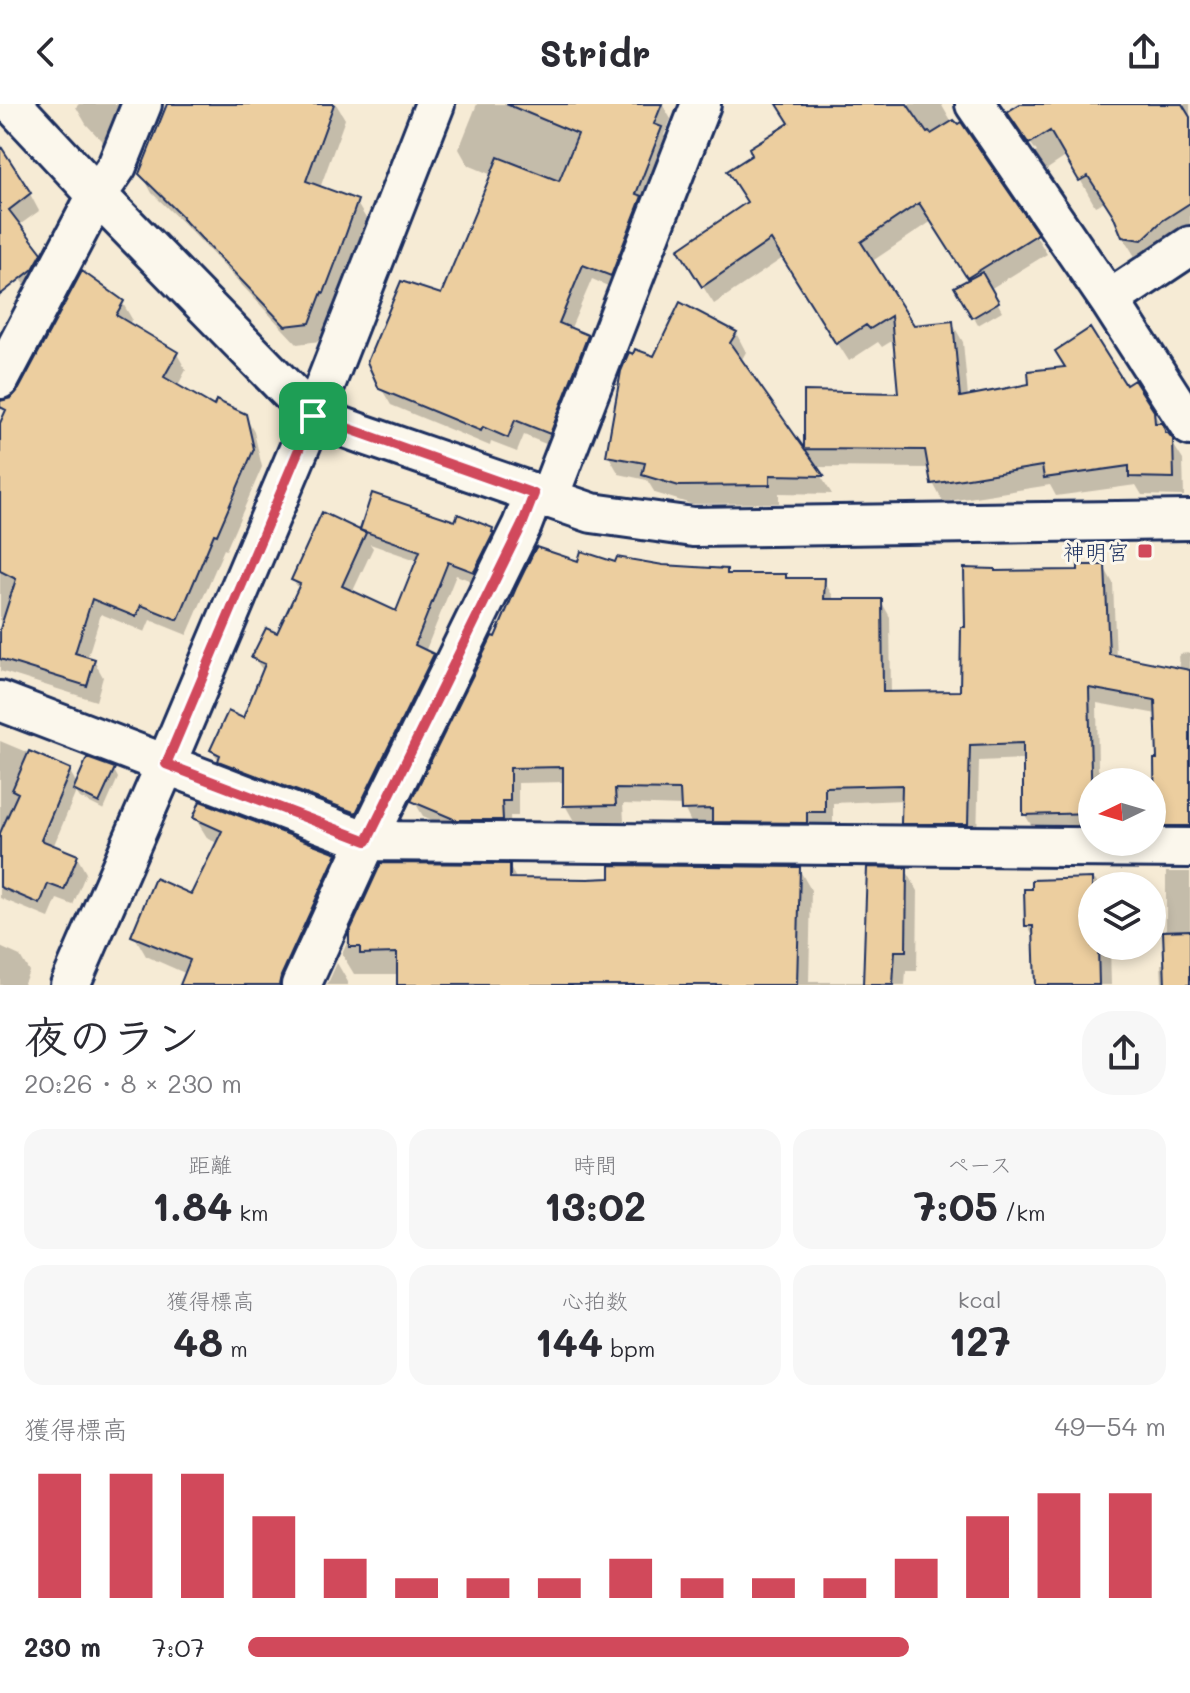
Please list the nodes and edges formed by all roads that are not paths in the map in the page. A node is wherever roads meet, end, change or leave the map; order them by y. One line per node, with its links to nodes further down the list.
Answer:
1 (142, 104): 6 (street)
2 (435, 104): 10 (street)
3 (701, 104): 12 (street)
4 (975, 104): 8 (street)
5 (12, 119): 6 (street)
6 (97, 195): 9 (street); 10 (street)
7 (1190, 246): 8 (street)
8 (1109, 300): 11 (street)
9 (0, 379)
10 (313, 416): 12 (street); 15 (street)
11 (1190, 426)
12 (541, 497): 13 (street); 16 (street)
13 (1190, 520)
14 (0, 701): 15 (street)
15 (166, 764): 16 (street); 18 (street)
16 (367, 841): 17 (street); 19 (street)
17 (1190, 848)
18 (70, 985)
19 (301, 985)

